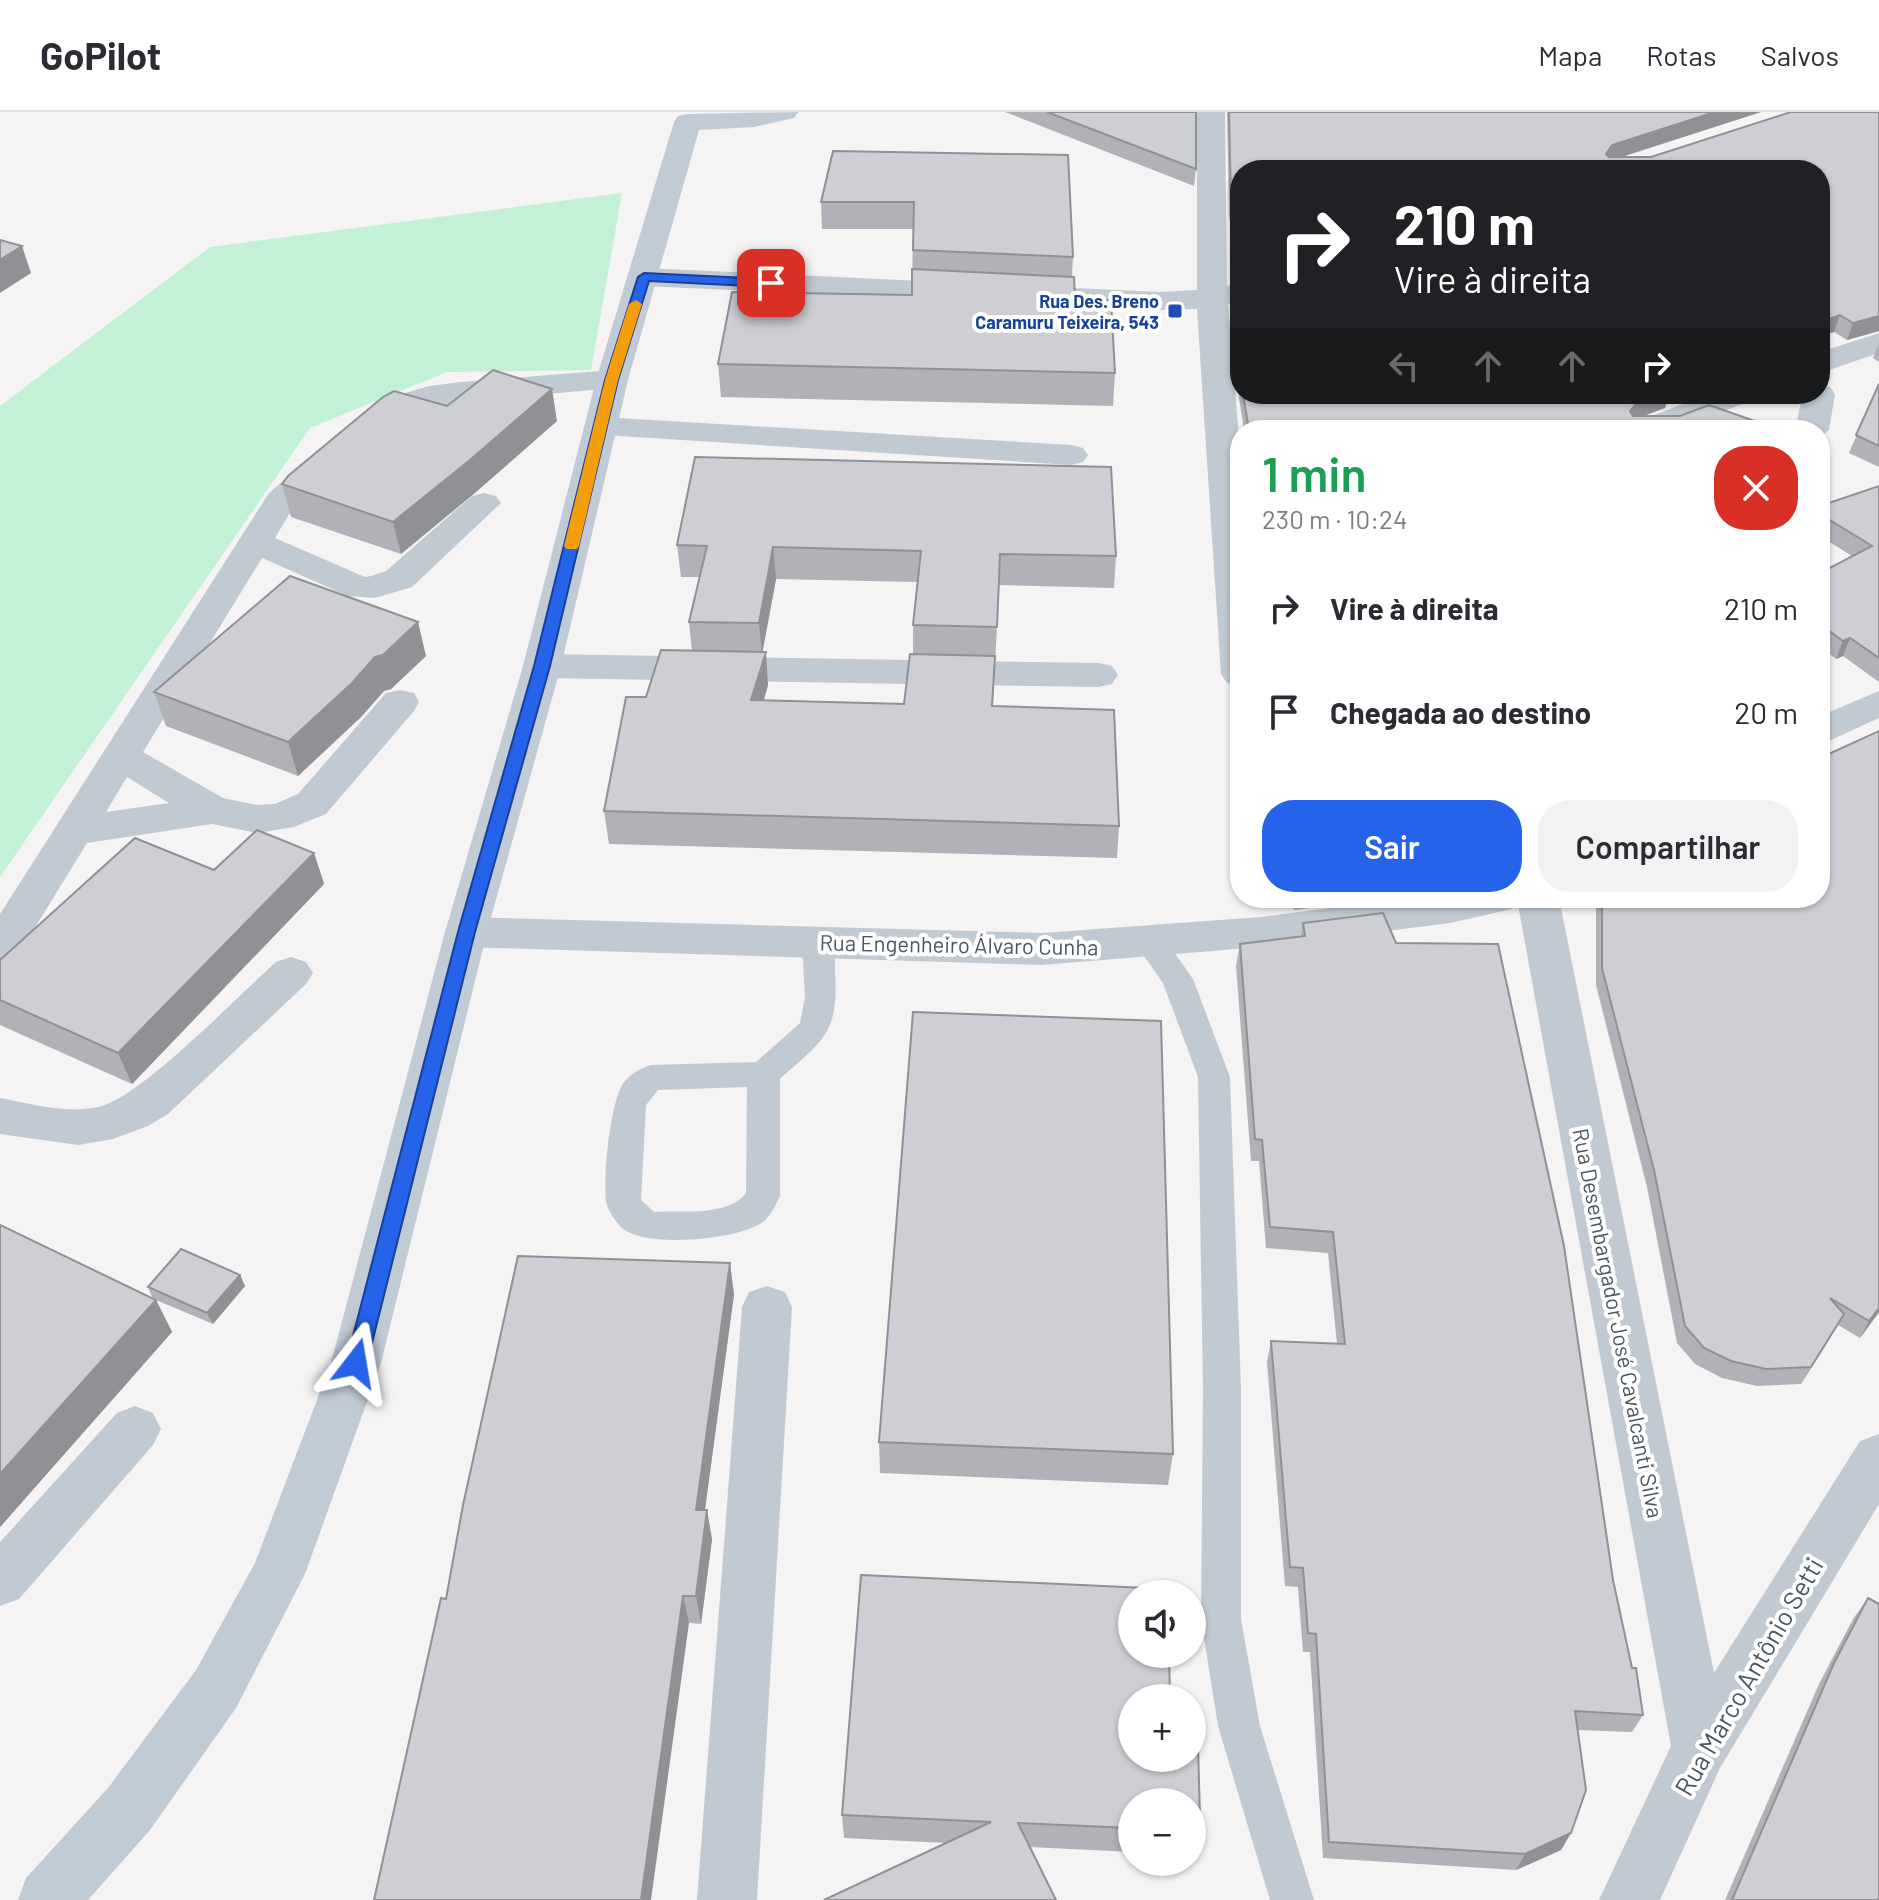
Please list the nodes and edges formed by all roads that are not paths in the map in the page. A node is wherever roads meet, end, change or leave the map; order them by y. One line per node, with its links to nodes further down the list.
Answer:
1 (784, 112): 3 (street)
2 (1211, 112): 5 (street)
3 (688, 117): 4 (street)
4 (644, 277): 5 (street); 8 (street)
5 (1226, 295): 10 (street)
6 (1879, 342): 7 (street)
7 (1830, 372)
8 (612, 380): 12 (street); 15 (street)
9 (1713, 404): 11 (street)
10 (1230, 420)
11 (1671, 420)
12 (601, 427): 13 (street); 16 (street)
13 (1071, 455)
14 (484, 503): 15 (street)
15 (254, 542): 21 (street)
16 (542, 666): 17 (street); 27 (street)
17 (1099, 675)
18 (400, 702): 22 (street)
19 (1879, 703): 20 (street)
20 (1830, 727)
21 (121, 756): 22 (street); 23 (street)
22 (212, 810): 23 (street)
23 (75, 831): 30 (street)
24 (1450, 908): 26 (street, Rua Engenheiro Álvaro Cunha)
25 (1540, 908): 38 (street, Rua Desembargador José Cavalcanti Silva)
26 (1259, 915): 29 (street, Rua Engenheiro Álvaro Cunha)
27 (466, 932): 28 (street, Rua Engenheiro Álvaro Cunha); 39 (street)
28 (818, 943): 29 (street, Rua Engenheiro Álvaro Cunha); 32 (lane)
29 (1151, 943): 41 (lane)
30 (0, 949)
31 (291, 973): 33 (street)
32 (764, 1074): 32 (lane)
33 (0, 1116)
34 (767, 1307): 40 (street)
35 (135, 1429): 37 (street)
36 (1879, 1457): 38 (street, Rua Marco Antônio Setti)
37 (0, 1581)
38 (1700, 1748): 42 (street, Rua Marco Antônio Setti)
39 (48, 1900)
40 (727, 1900)
41 (1292, 1900)
42 (1629, 1900)

